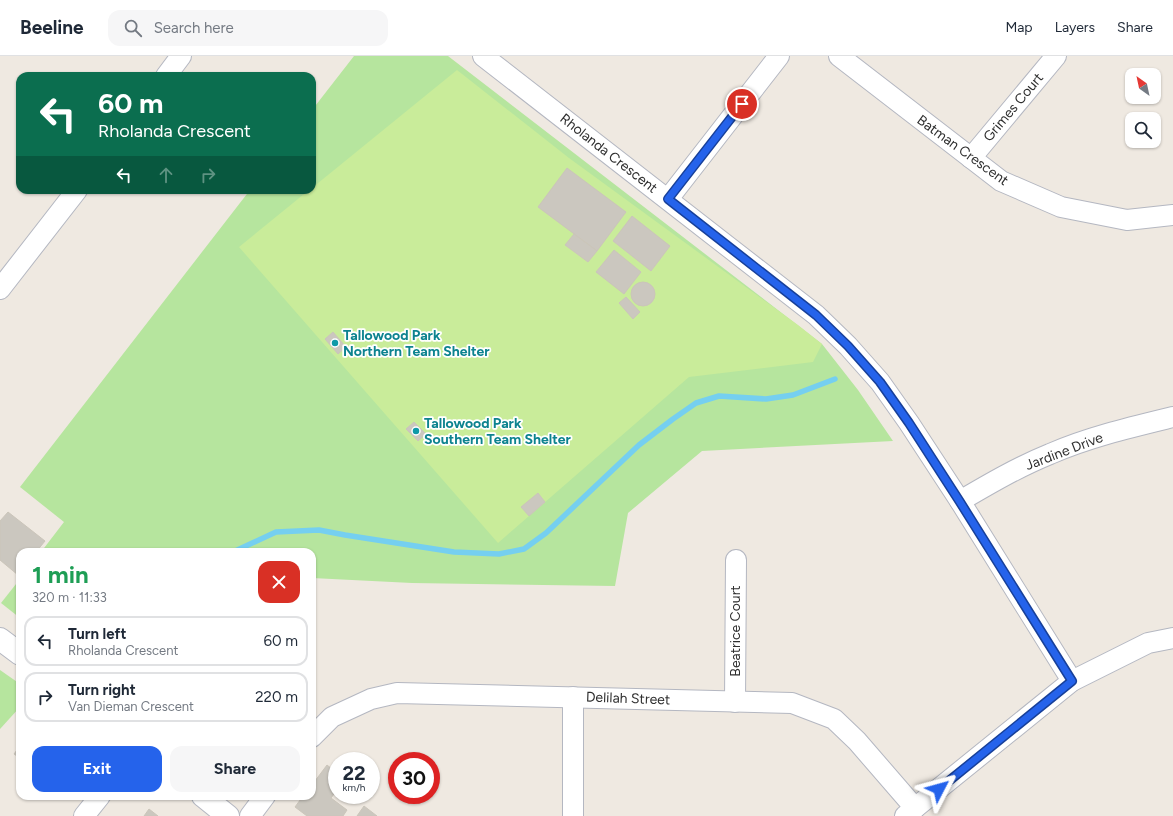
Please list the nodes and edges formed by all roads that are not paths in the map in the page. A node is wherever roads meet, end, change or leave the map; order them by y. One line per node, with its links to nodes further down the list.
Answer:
1 (181, 56): 6 (street)
2 (483, 56): 9 (street, Rholanda Crescent)
3 (779, 56): 9 (street)
4 (839, 56): 7 (street, Batman Crescent)
5 (1056, 56): 7 (street, Grimes Court)
6 (169, 72)
7 (970, 158): 10 (street, Batman Crescent)
8 (74, 194): 11 (street)
9 (668, 199): 13 (street, Rholanda Crescent)
10 (1173, 215)
11 (0, 289)
12 (1173, 417): 13 (street, Jardine Drive)
13 (960, 502): 18 (street, Rholanda Crescent)
14 (736, 560): 20 (street, Beatrice Court)
15 (0, 638): 17 (street)
16 (1173, 638): 18 (street)
17 (16, 651)
18 (1072, 681): 25 (street)
19 (573, 697): 20 (street, Delilah Street); 21 (street, Delilah Street); 26 (street)
20 (735, 702): 25 (street, Delilah Street)
21 (316, 733)
22 (97, 800): 27 (street)
23 (207, 800): 28 (street)
24 (262, 800): 29 (street)
25 (910, 812)
26 (573, 815)
27 (84, 816)
28 (228, 816)
29 (250, 816)

